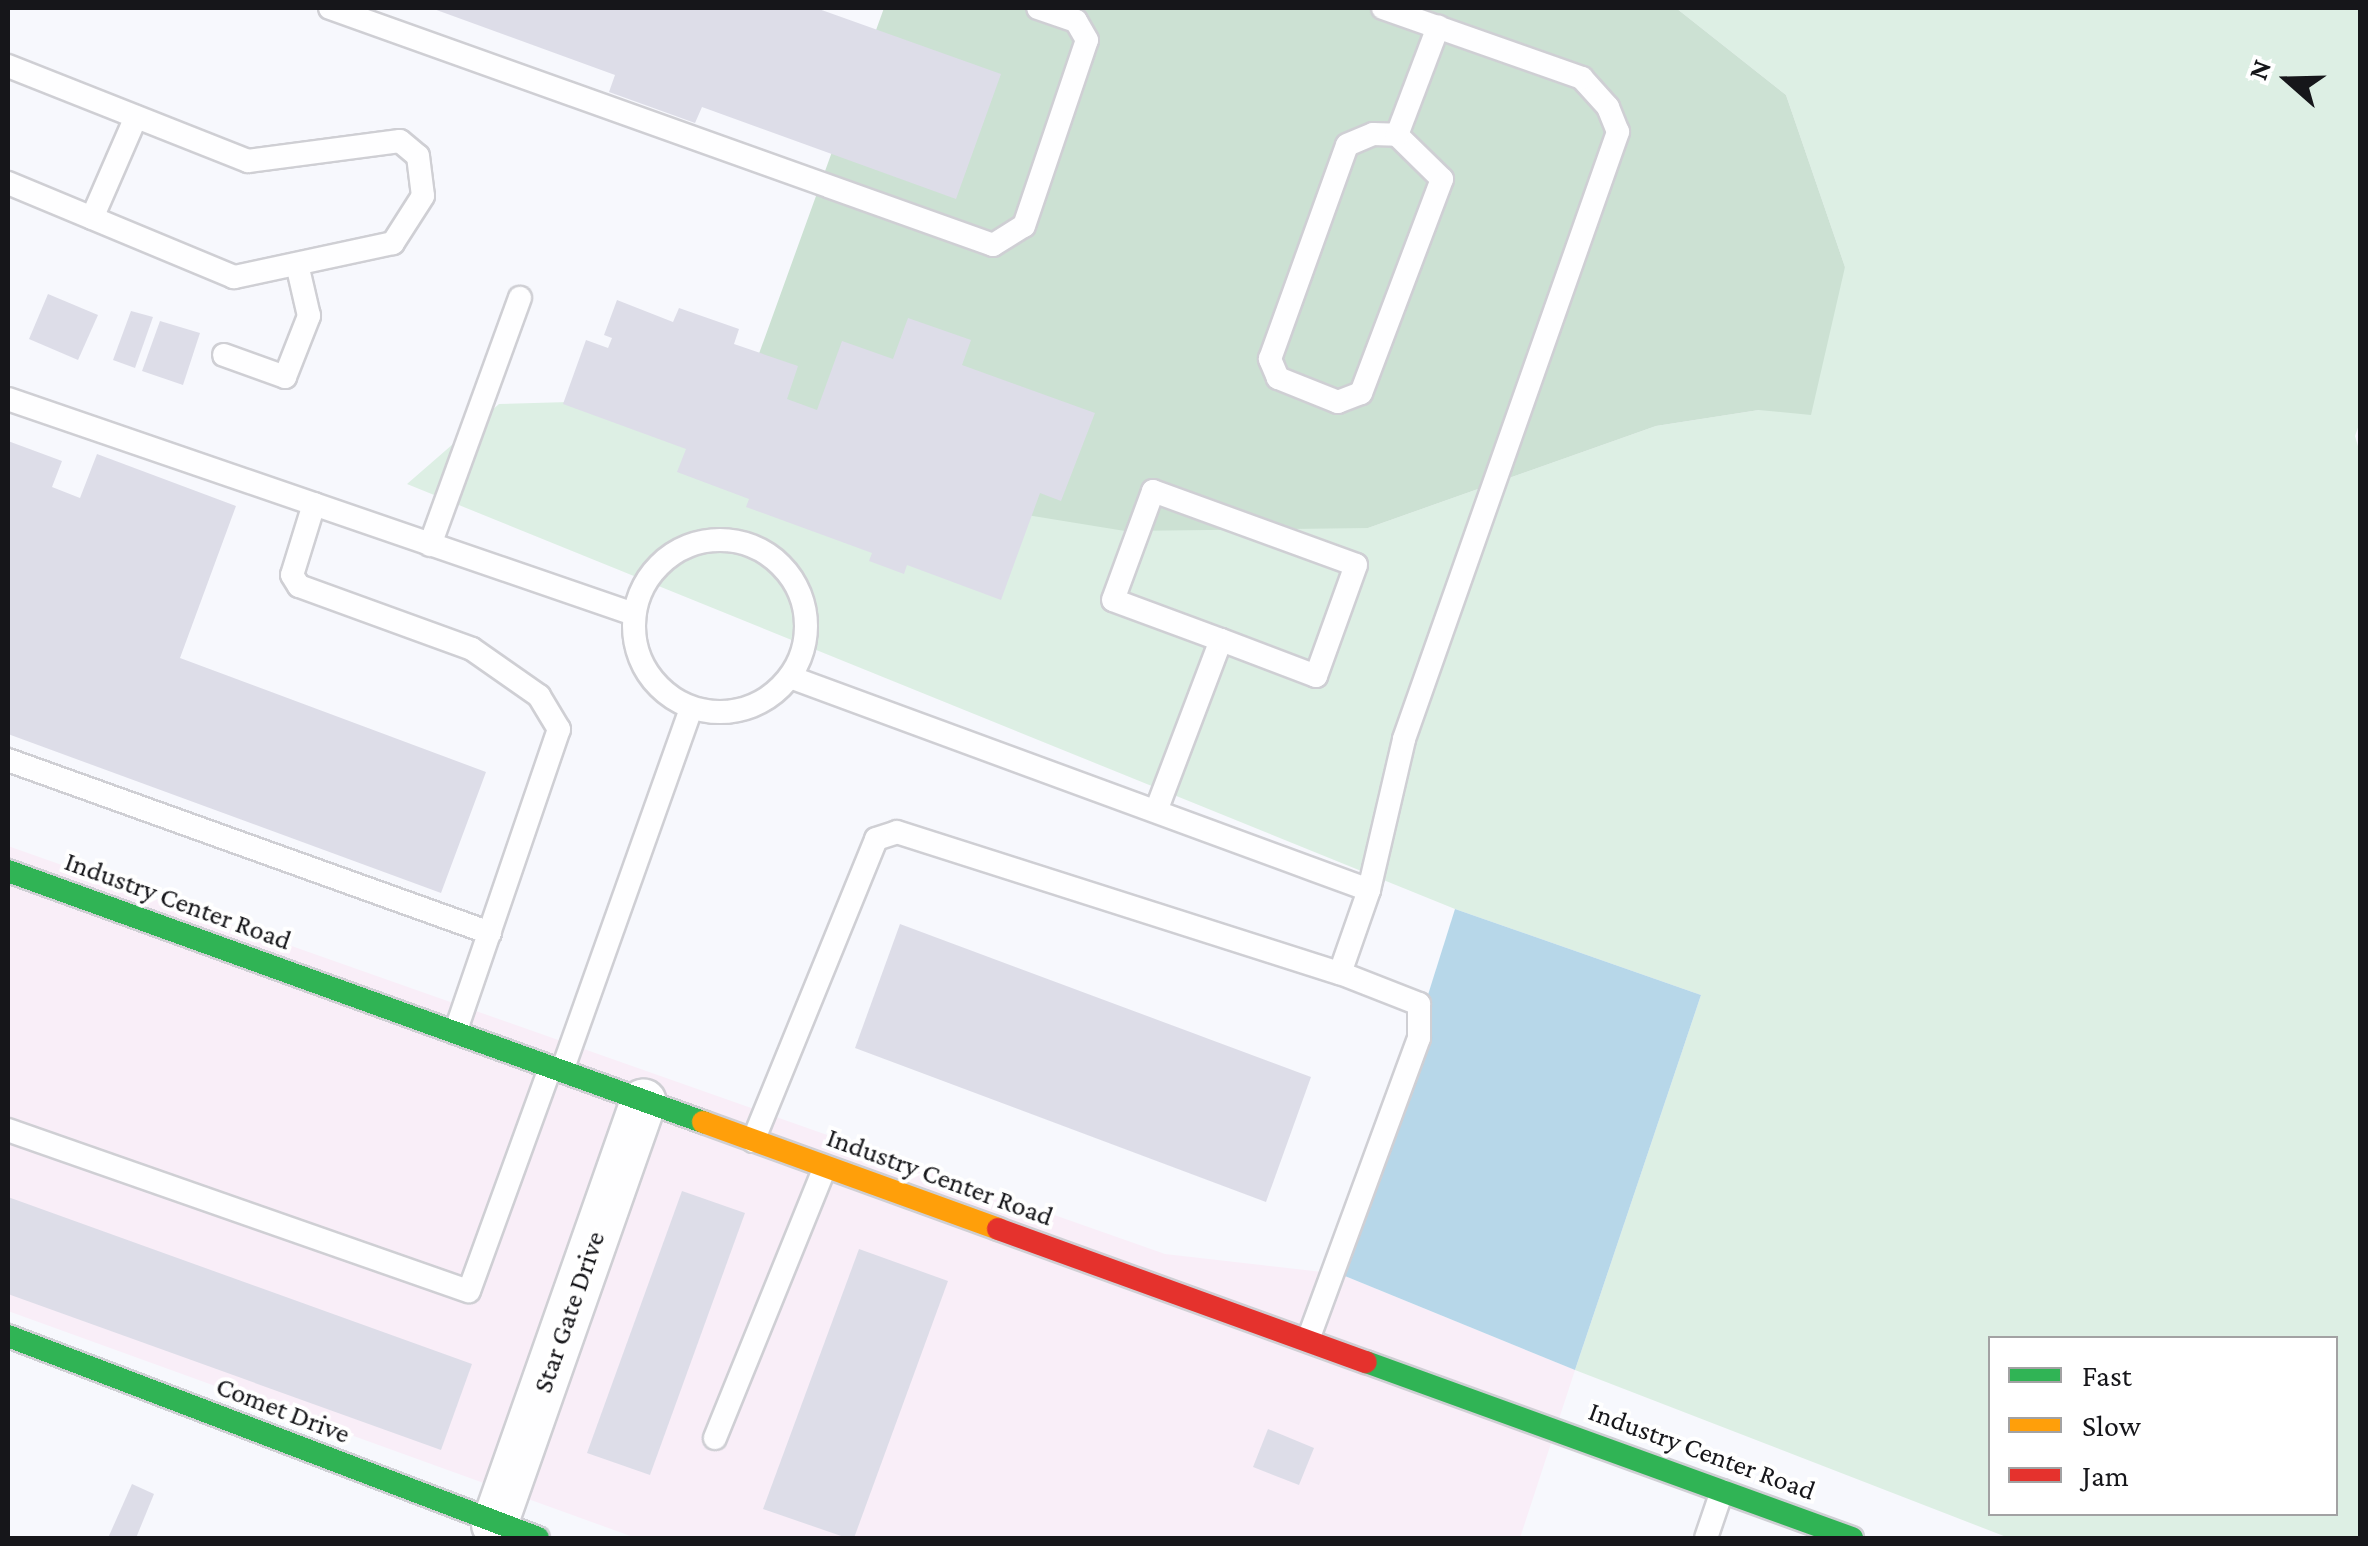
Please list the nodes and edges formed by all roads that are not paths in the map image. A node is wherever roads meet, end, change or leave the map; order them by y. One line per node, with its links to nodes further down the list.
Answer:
1 (330, 8): 2 (lane)
2 (1038, 8)
3 (1383, 8): 4 (lane)
4 (1438, 27): 7 (lane); 23 (lane)
5 (8, 66): 6 (lane)
6 (136, 117): 9 (lane); 10 (lane)
7 (1397, 135): 7 (lane)
8 (8, 183): 9 (lane)
9 (92, 218): 10 (lane)
10 (297, 264): 12 (lane)
11 (520, 298): 15 (lane)
12 (224, 355)
13 (8, 399): 14 (lane)
14 (314, 504): 15 (lane); 24 (lane)
15 (430, 544): 16 (lane)
16 (634, 614): 18 (lane); 19 (lane)
17 (1221, 640): 17 (lane); 21 (lane)
18 (790, 678): 19 (lane); 21 (lane)
19 (691, 708): 27 (lane)
20 (8, 760): 24 (lane)
21 (1156, 812): 23 (lane)
22 (8, 872): 26 (street, Industry Center Road)
23 (1370, 890): 25 (lane)
24 (490, 933): 26 (lane)
25 (1340, 973): 30 (lane); 33 (lane)
26 (456, 1033): 27 (street, Industry Center Road)
27 (556, 1069): 28 (street, Industry Center Road); 29 (lane)
28 (643, 1100): 30 (street, Industry Center Road); 36 (street, Star Gate Drive)
29 (8, 1130)
30 (753, 1140): 31 (street, Industry Center Road)
31 (825, 1167): 33 (street, Industry Center Road); 34 (lane)
32 (8, 1336): 36 (street, Comet Drive)
33 (1308, 1340): 35 (street, Industry Center Road)
34 (715, 1438)
35 (1722, 1491): 38 (lane); 39 (street, Industry Center Road)
36 (494, 1524): 37 (street, Comet Drive)
37 (538, 1538)
38 (1706, 1538)
39 (1852, 1538)

